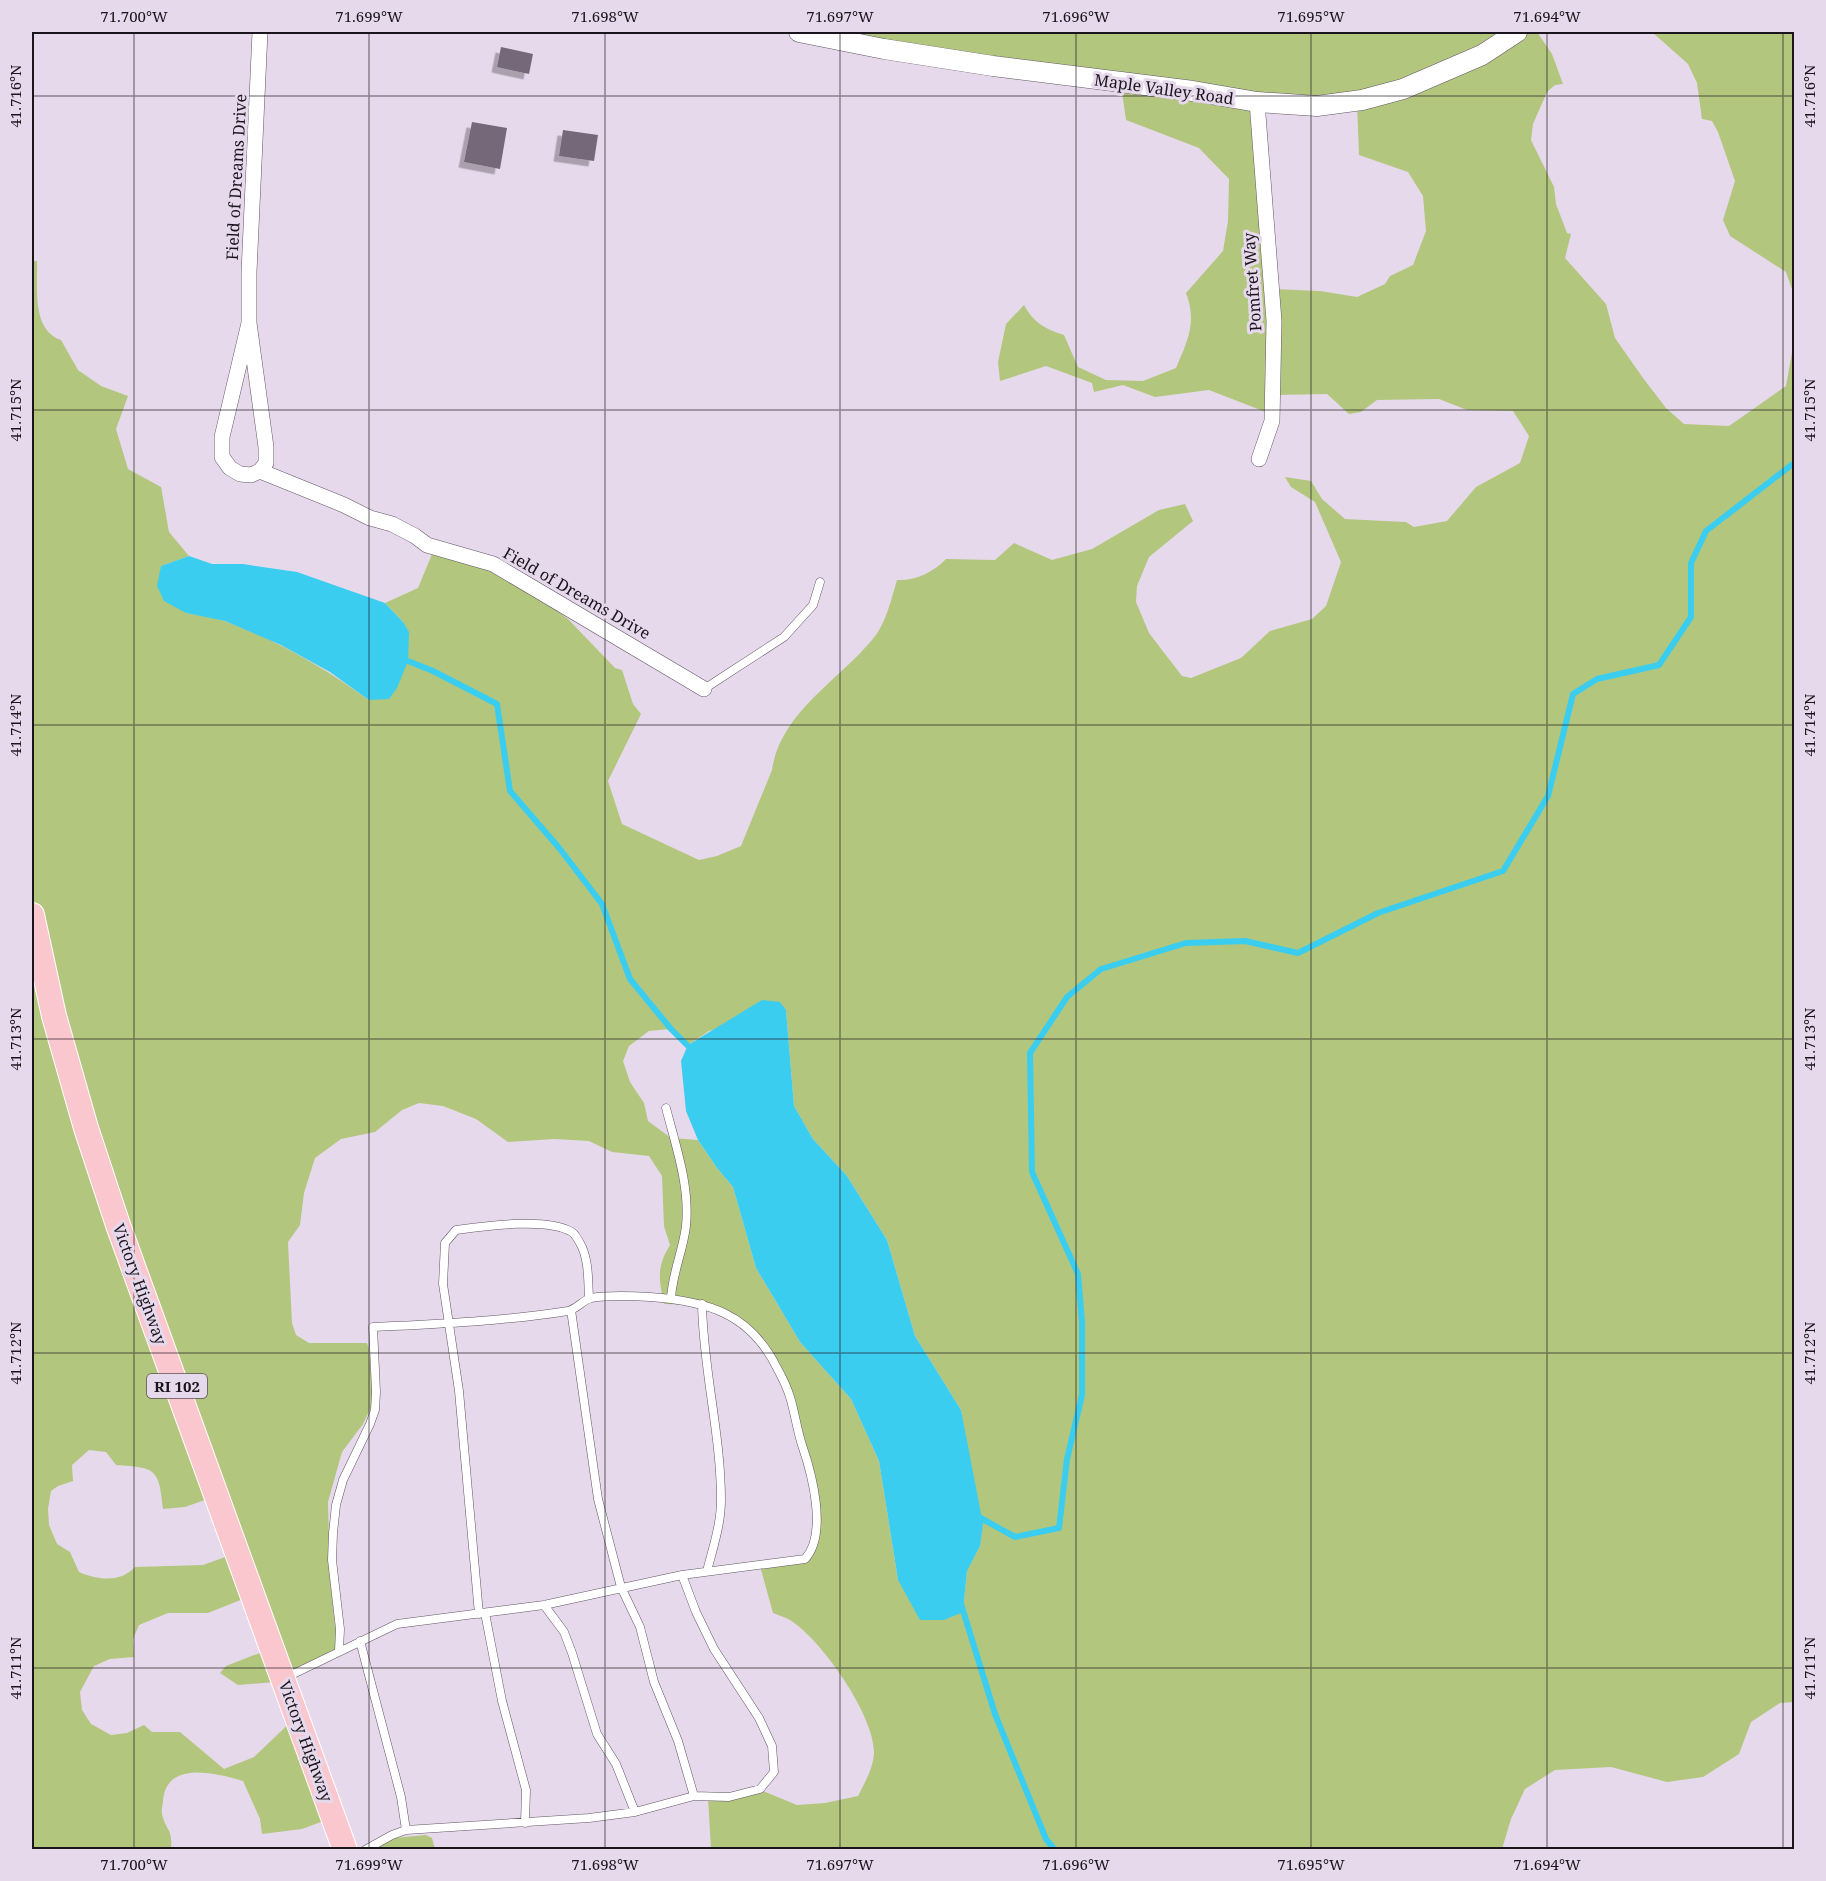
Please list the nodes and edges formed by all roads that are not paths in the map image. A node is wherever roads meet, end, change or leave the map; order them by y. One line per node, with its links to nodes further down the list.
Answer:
1 (260, 32): 5 (street, Field of Dreams Drive)
2 (799, 32): 4 (street, Maple Valley Road)
3 (1517, 32): 4 (street, Maple Valley Road)
4 (1257, 102): 6 (street, Pomfret Way)
5 (249, 323): 7 (street, Field of Dreams Drive); 7 (street, Field of Dreams Drive)
6 (1259, 459)
7 (260, 471): 9 (street, Field of Dreams Drive)
8 (820, 582): 9 (lane)
9 (704, 689)
10 (32, 915): 24 (main road, Victory Highway / RI 102)
11 (666, 1108): 13 (lane)
12 (589, 1298): 13 (lane); 15 (lane); 16 (lane)
13 (671, 1299): 14 (lane)
14 (702, 1304): 17 (lane); 17 (lane)
15 (571, 1310): 16 (lane); 19 (lane)
16 (448, 1323): 21 (lane); 23 (lane)
17 (707, 1571): 18 (lane)
18 (682, 1575): 19 (lane); 25 (lane)
19 (621, 1587): 20 (lane); 25 (lane)
20 (544, 1605): 21 (lane); 26 (lane)
21 (482, 1613): 22 (lane); 27 (lane)
22 (360, 1641): 23 (lane); 28 (lane)
23 (339, 1651): 24 (lane)
24 (284, 1678): 29 (main road, Victory Highway / RI 102)
25 (694, 1796): 26 (lane)
26 (635, 1812): 27 (lane)
27 (525, 1823): 28 (lane)
28 (406, 1830): 30 (lane)
29 (345, 1850)
30 (365, 1850)

